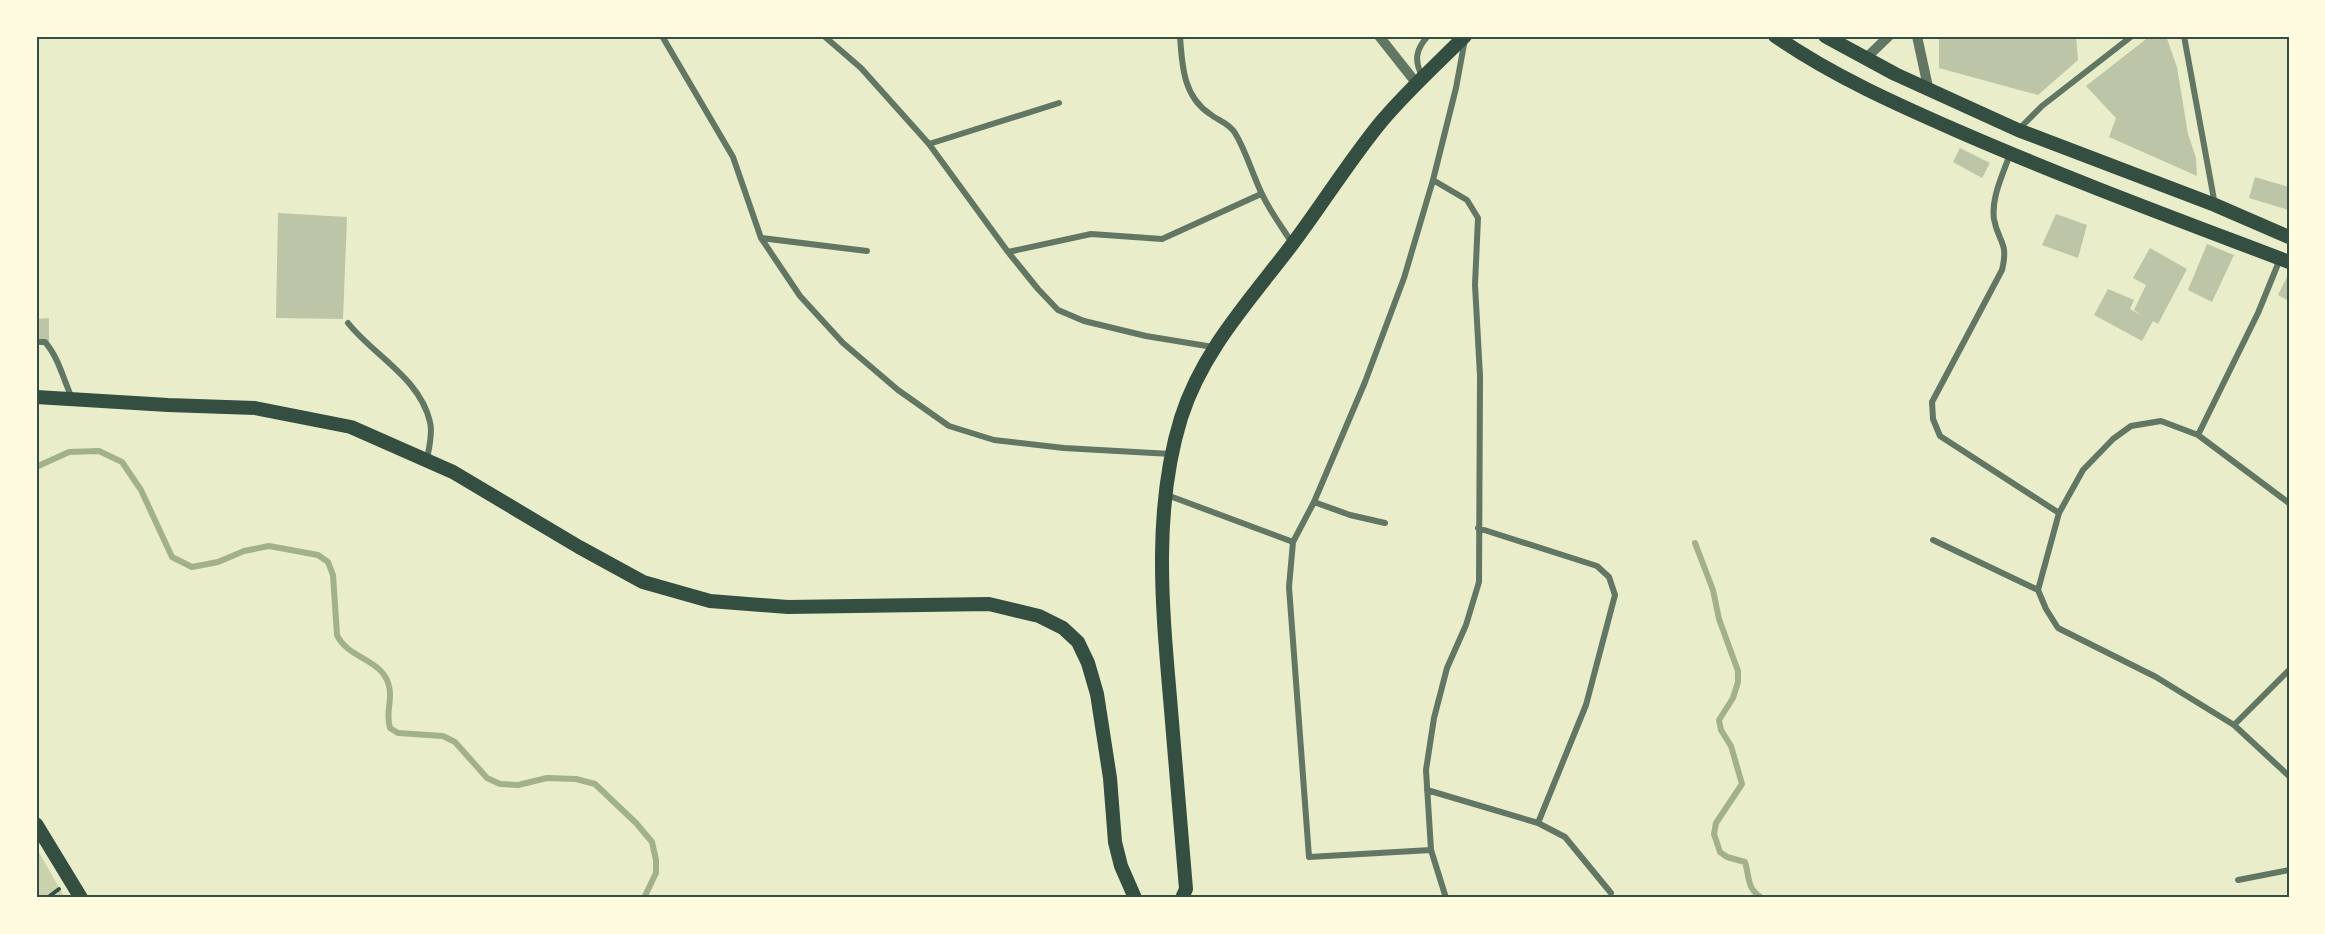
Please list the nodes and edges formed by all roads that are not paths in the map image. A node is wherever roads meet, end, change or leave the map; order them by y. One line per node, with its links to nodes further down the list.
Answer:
1 (662, 36): 24 (street)
2 (824, 36): 18 (street)
3 (1180, 36): 21 (street)
4 (1379, 36): 14 (street)
5 (1428, 36): 14 (street)
6 (1465, 36): 14 (main road); 20 (street)
7 (1775, 36): 19 (main road)
8 (1825, 36): 13 (main road)
9 (1889, 36): 13 (street)
10 (1917, 36): 15 (street)
11 (2132, 36): 17 (street)
12 (2184, 36): 22 (street)
13 (1865, 59): 15 (main road)
14 (1420, 81): 25 (main road)
15 (1928, 87): 17 (main road)
16 (1059, 104): 18 (street)
17 (2018, 130): 22 (main road)
18 (929, 144): 27 (street)
19 (2010, 154): 28 (main road); 40 (street)
20 (1433, 180): 38 (street); 42 (street)
21 (1261, 194): 25 (street); 27 (street)
22 (2215, 205): 23 (main road)
23 (2289, 237)
24 (761, 238): 26 (street); 35 (street)
25 (1293, 244): 31 (main road)
26 (867, 251)
27 (1008, 252): 31 (street)
28 (2285, 260): 34 (street)
29 (348, 323): 36 (street)
30 (36, 342): 33 (street)
31 (1213, 348): 35 (main road)
32 (36, 397): 33 (main road)
33 (73, 399): 36 (main road)
34 (2198, 435): 39 (street); 40 (street)
35 (1172, 454): 37 (main road)
36 (428, 459): 58 (main road)
37 (1167, 495): 44 (street); 56 (main road)
38 (1314, 502): 41 (street); 44 (street)
39 (2289, 503)
40 (2060, 513): 45 (street)
41 (1385, 523)
42 (1478, 528): 49 (street); 50 (street)
43 (1933, 540): 45 (street)
44 (1293, 542): 52 (street)
45 (2038, 590): 47 (street)
46 (2289, 670): 47 (street)
47 (2234, 725): 48 (street)
48 (2289, 776)
49 (1427, 790): 50 (street); 52 (street)
50 (1538, 823): 55 (street)
51 (36, 824): 57 (main road)
52 (1431, 850): 59 (street)
53 (2289, 870): 54 (street)
54 (2238, 880)
55 (1611, 893)
56 (1185, 895)
57 (81, 898)
58 (1136, 898)
59 (1446, 898)

